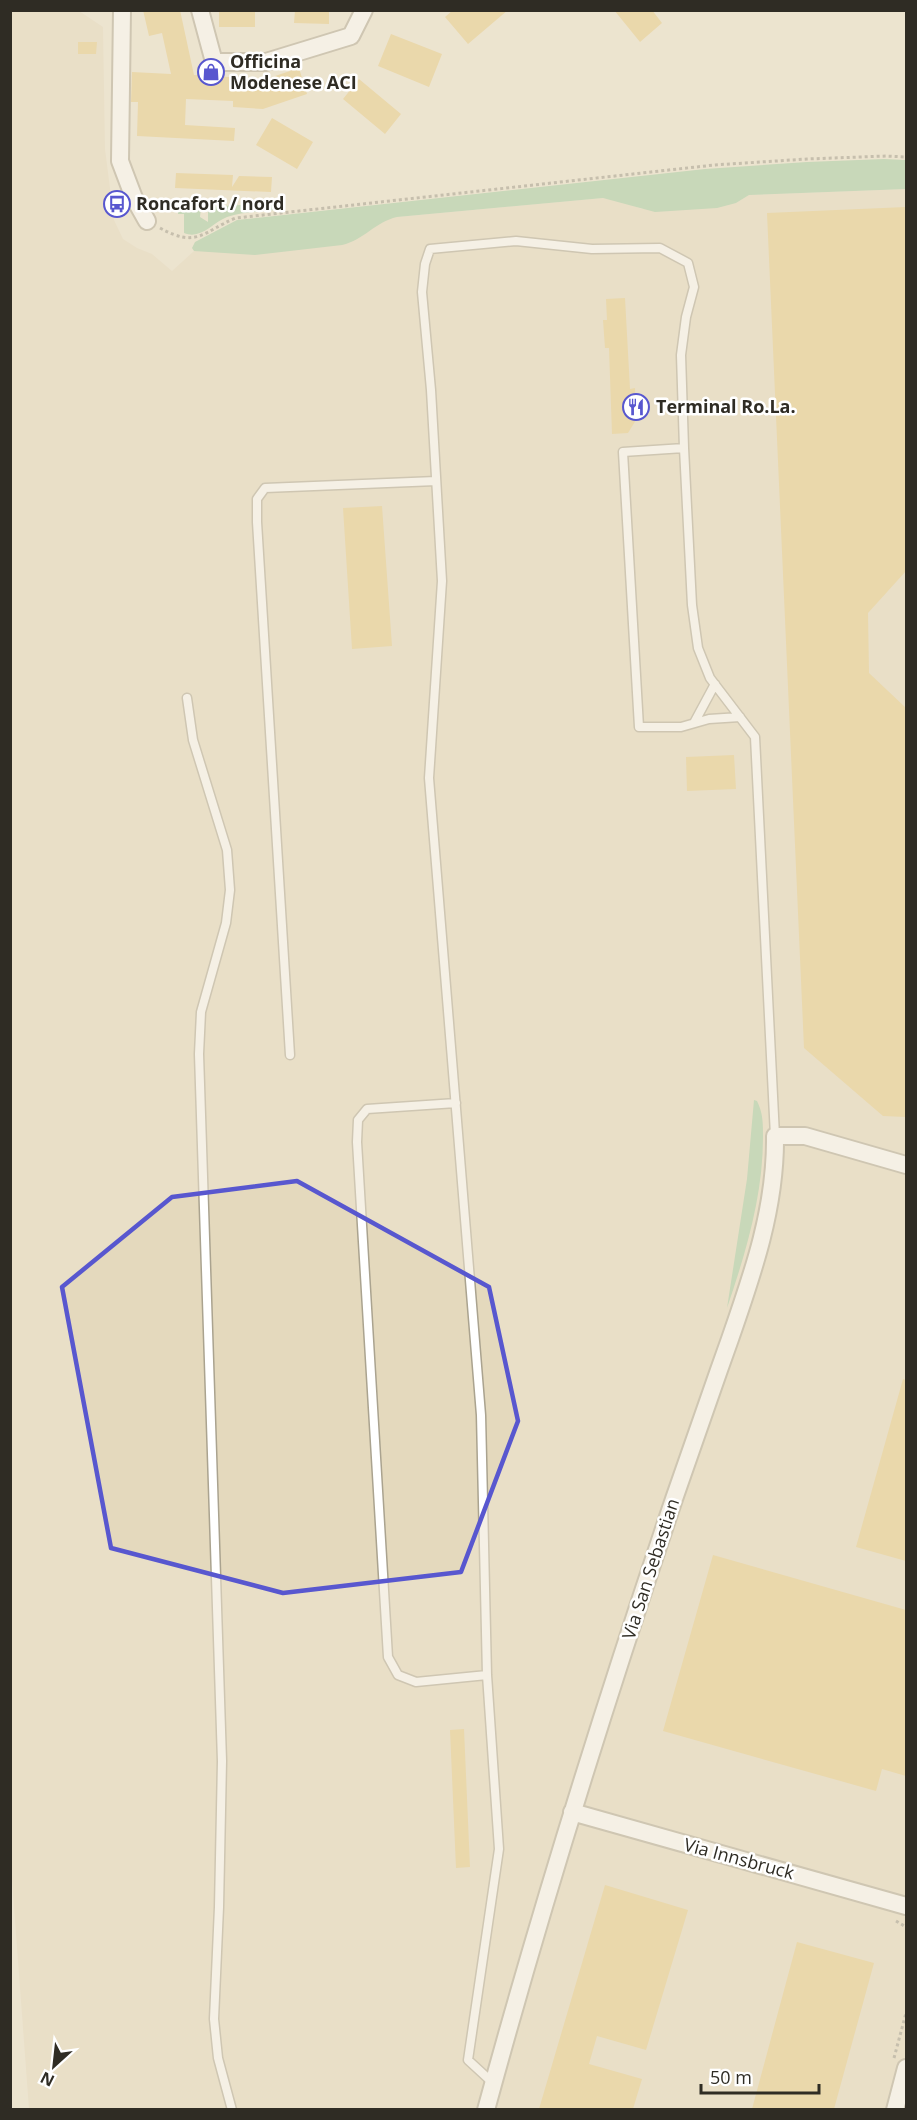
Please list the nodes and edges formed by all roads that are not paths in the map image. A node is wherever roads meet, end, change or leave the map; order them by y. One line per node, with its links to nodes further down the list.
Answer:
1 (122, 10): 4 (street)
2 (200, 10): 3 (street)
3 (364, 10)
4 (147, 221)
5 (684, 448): 6 (lane, Via San Sebastian); 7 (lane, Via San Sebastian); 10 (lane)
6 (436, 481): 11 (lane); 12 (lane)
7 (715, 684): 9 (lane, Via San Sebastian); 10 (lane)
8 (187, 698): 20 (lane)
9 (740, 717): 10 (lane); 13 (lane, Via San Sebastian)
10 (694, 723)
11 (290, 1055)
12 (456, 1103): 15 (lane); 15 (lane)
13 (775, 1136): 14 (street); 16 (street, Via San Sebastian)
14 (906, 1165)
15 (487, 1675): 19 (lane)
16 (572, 1812): 17 (street, Via Innsbruck); 19 (street, Via San Sebastian)
17 (906, 1906)
18 (906, 2068): 22 (street)
19 (493, 2082): 21 (street, Via San Sebastian)
20 (232, 2109)
21 (486, 2109)
22 (895, 2109)

